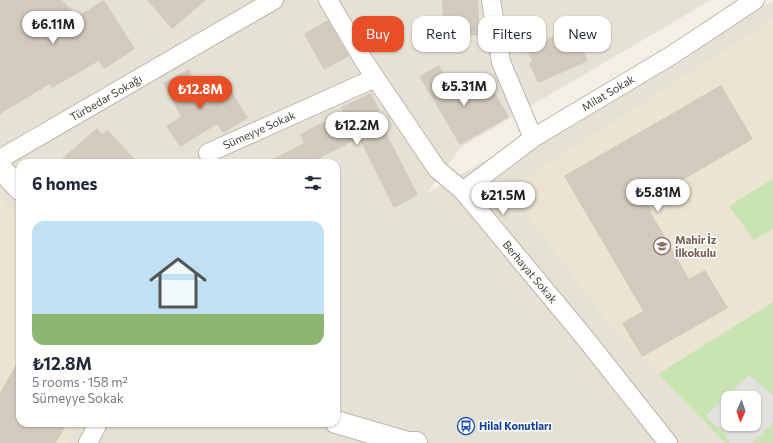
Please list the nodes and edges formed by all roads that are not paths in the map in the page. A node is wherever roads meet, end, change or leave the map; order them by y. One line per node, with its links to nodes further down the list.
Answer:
1 (272, 0): 8 (street, Türbedar Sokağı)
2 (328, 0): 5 (street, Berhayat Sokak)
3 (491, 0): 6 (street)
4 (755, 0): 6 (street, Milat Sokak)
5 (375, 78): 7 (street, Sümeyye Sokak); 11 (street, Berhayat Sokak)
6 (533, 138): 11 (street, Milat Sokak)
7 (208, 153)
8 (0, 159)
9 (0, 168): 10 (street)
10 (16, 186)
11 (463, 191): 16 (street, Berhayat Sokak)
12 (340, 423): 15 (street)
13 (96, 427): 14 (street)
14 (88, 443)
15 (416, 443)
16 (668, 443)

